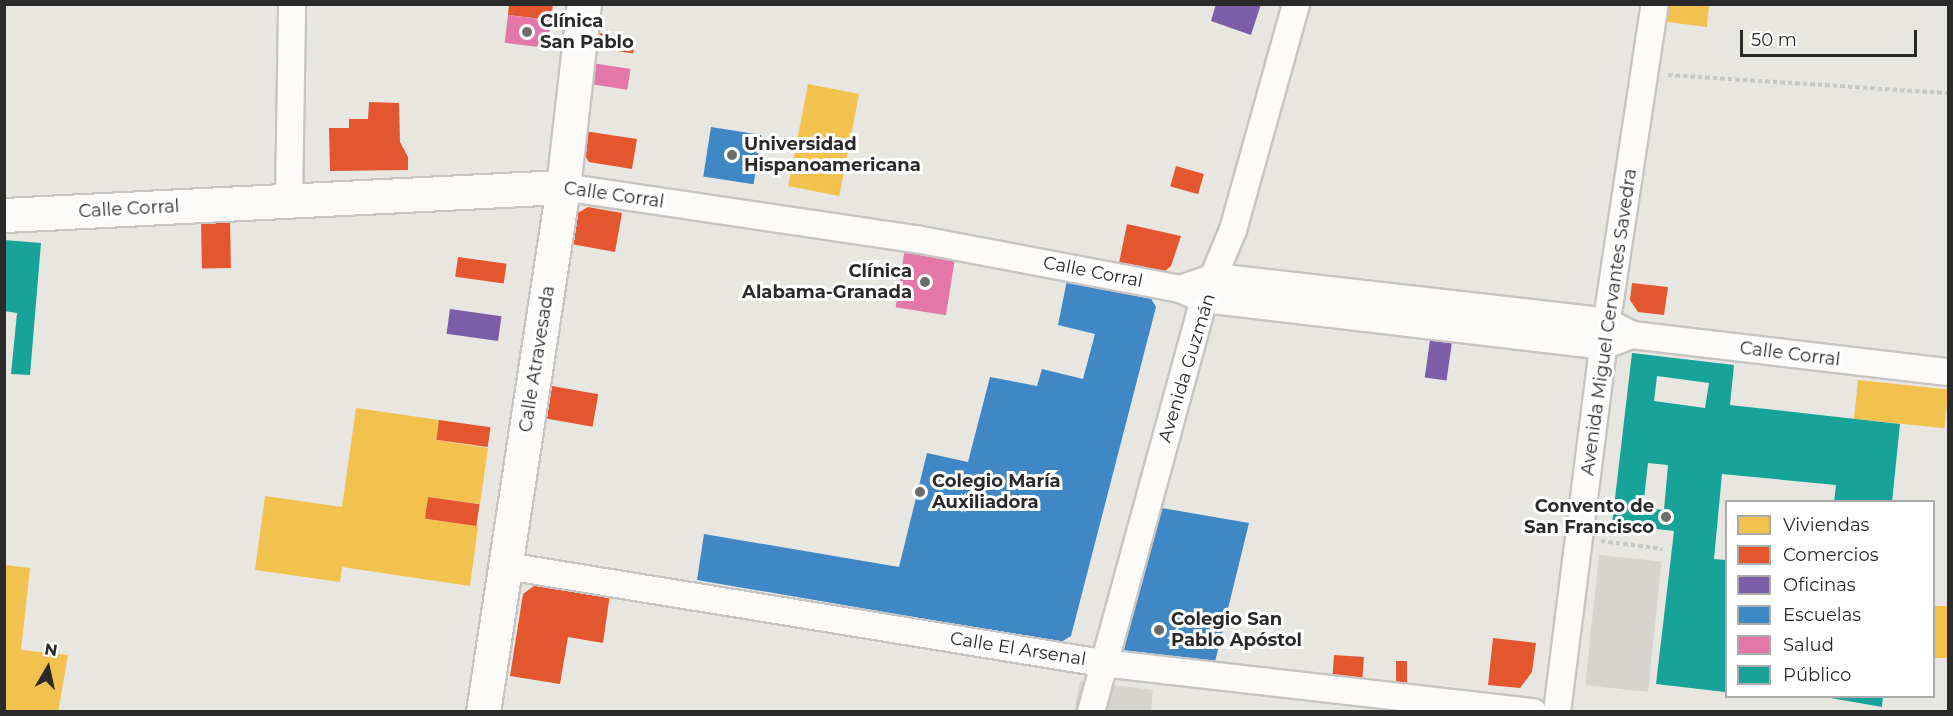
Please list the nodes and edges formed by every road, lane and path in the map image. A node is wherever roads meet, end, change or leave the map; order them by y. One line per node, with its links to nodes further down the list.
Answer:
1 (292, 4): 8 (street)
2 (584, 4): 7 (street, Calle Atravesada)
3 (1296, 4): 10 (street, Avenida Guzmán)
4 (1655, 4): 5 (street, Avenida Miguel Cervantes Savedra)
5 (1646, 74): 6 (path); 13 (street, Avenida Miguel Cervantes Savedra)
6 (1948, 93)
7 (563, 187): 8 (street, Calle Corral); 11 (street, Calle Corral); 17 (street, Calle Atravesada)
8 (289, 202): 9 (street, Calle Corral)
9 (4, 215)
10 (1215, 277): 11 (street, Calle Corral); 12 (street, Avenida Guzmán); 13 (street, Calle Corral)
11 (1180, 289): 12 (street, Calle Corral)
12 (1204, 299): 13 (street, Calle Corral); 18 (street, Avenida Guzmán)
13 (1605, 334): 14 (street, Calle Corral); 15 (street, Avenida Miguel Cervantes Savedra)
14 (1948, 372)
15 (1580, 539): 16 (path); 23 (street, Avenida Miguel Cervantes Savedra)
16 (1662, 549)
17 (506, 566): 18 (street, Calle El Arsenal); 19 (street, Calle Atravesada)
18 (1102, 663): 20 (street, Avenida Guzmán); 21 (street, Calle El Arsenal)
19 (483, 711)
20 (1091, 711)
21 (1527, 711): 22 (street, Calle El Arsenal)
22 (1533, 711)
23 (1557, 711)

